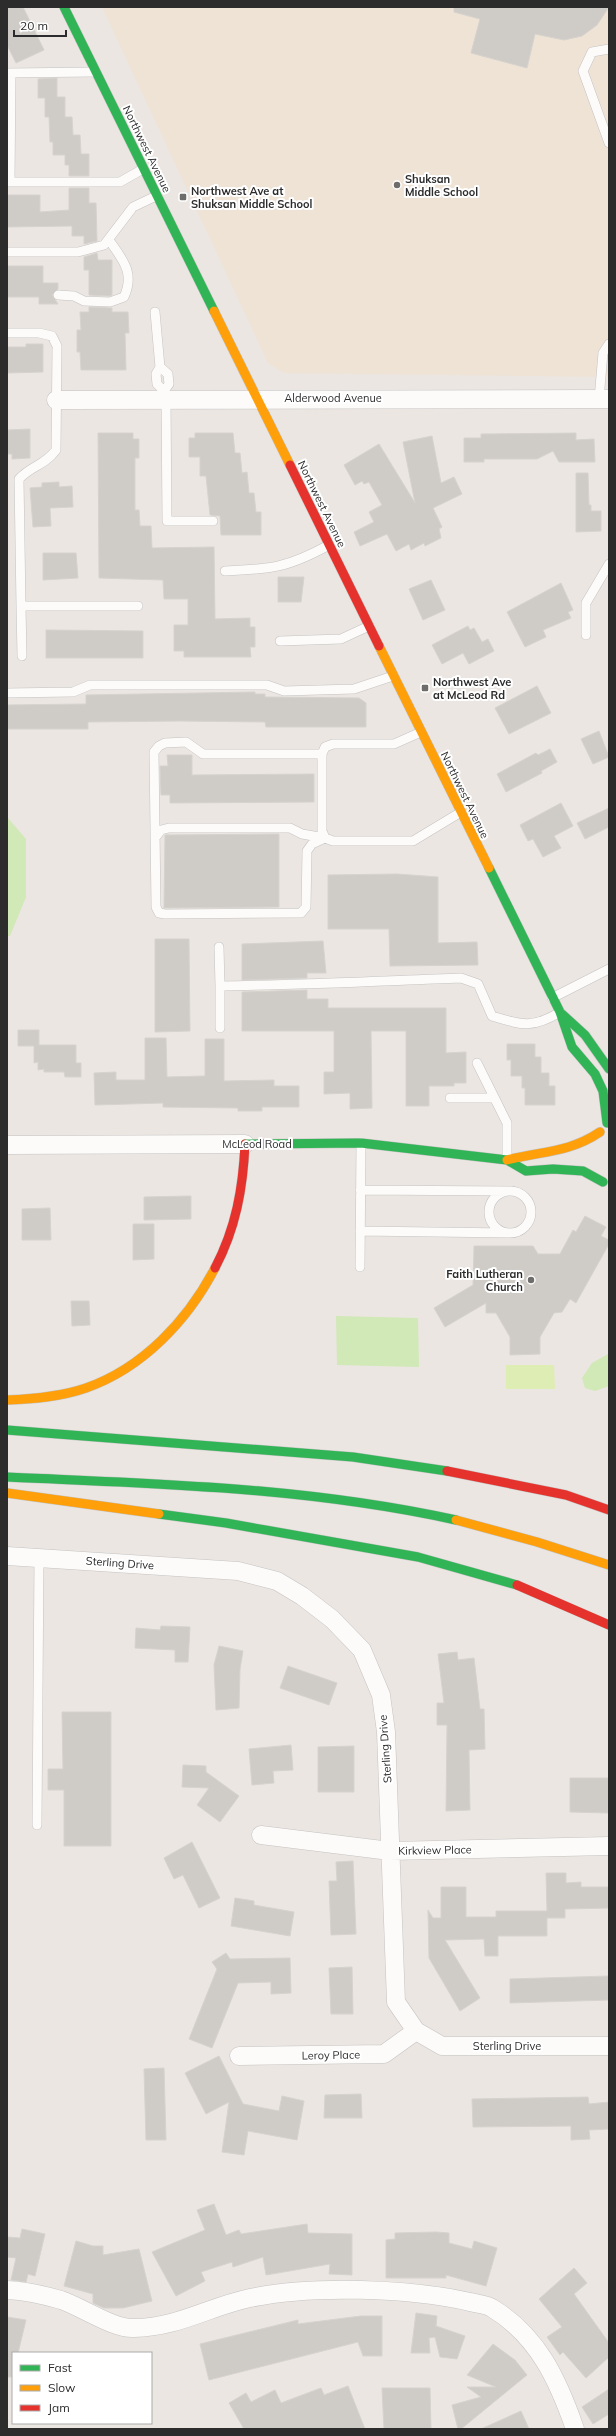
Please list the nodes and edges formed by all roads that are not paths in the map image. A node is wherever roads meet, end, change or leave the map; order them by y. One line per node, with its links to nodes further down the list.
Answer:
1 (64, 7): 3 (main road, Northwest Avenue)
2 (609, 49): 6 (lane)
3 (96, 72): 4 (lane); 8 (main road, Northwest Avenue)
4 (9, 73): 9 (lane)
5 (609, 116): 6 (lane)
6 (599, 117): 7 (lane)
7 (609, 143)
8 (143, 170): 9 (lane); 10 (main road, Northwest Avenue)
9 (9, 182)
10 (156, 196): 11 (lane); 18 (main road, Northwest Avenue)
11 (109, 240): 12 (lane); 13 (lane)
12 (7, 252)
13 (58, 295)
14 (155, 312): 17 (lane)
15 (7, 333): 20 (lane)
16 (609, 344): 19 (lane)
17 (165, 395): 18 (street, Alderwood Avenue); 20 (street, Alderwood Avenue); 21 (lane)
18 (256, 398): 19 (street, Alderwood Avenue); 22 (main road, Northwest Avenue)
19 (604, 399)
20 (56, 400): 25 (lane)
21 (213, 521)
22 (329, 545): 24 (lane); 27 (main road, Northwest Avenue)
23 (609, 564): 28 (lane)
24 (225, 571)
25 (21, 606): 26 (lane); 30 (lane)
26 (138, 606)
27 (369, 626): 29 (lane); 31 (main road, Northwest Avenue)
28 (586, 635)
29 (280, 641)
30 (22, 656)
31 (393, 676): 32 (lane); 33 (main road, Northwest Avenue)
32 (7, 692)
33 (421, 732): 34 (lane); 35 (main road, Northwest Avenue)
34 (322, 754): 36 (lane); 37 (lane)
35 (461, 812): 37 (lane); 41 (main road, Northwest Avenue)
36 (155, 838): 37 (lane); 37 (lane)
37 (325, 838)
38 (219, 947): 40 (lane)
39 (609, 968): 41 (lane)
40 (220, 986): 42 (lane); 43 (lane)
41 (552, 998): 42 (main road, Northwest Avenue)
42 (560, 1012): 45 (main road, Northwest Avenue); 48 (main road, Northwest Avenue)
43 (220, 1028)
44 (477, 1063): 47 (lane)
45 (609, 1069)
46 (450, 1098): 47 (lane)
47 (494, 1098): 54 (lane)
48 (608, 1122): 49 (main road)
49 (600, 1132): 53 (main road); 54 (main road, McLeod Road)
50 (361, 1143): 51 (main road, McLeod Road); 54 (main road, McLeod Road); 57 (lane)
51 (245, 1144): 52 (street, McLeod Road); 62 (main road)
52 (7, 1145)
53 (594, 1148)
54 (507, 1160): 56 (main road, McLeod Road)
55 (596, 1169): 56 (main road)
56 (606, 1185)
57 (360, 1190): 58 (lane); 59 (lane)
58 (511, 1191): 60 (lane); 60 (lane)
59 (360, 1230): 60 (lane); 61 (lane)
60 (508, 1233)
61 (360, 1267)
62 (7, 1400)
63 (7, 1430): 66 (main road)
64 (7, 1477): 69 (main road)
65 (7, 1493): 70 (main road)
66 (609, 1510)
67 (7, 1556): 68 (street, Sterling Drive)
68 (39, 1558): 71 (lane); 74 (street, Sterling Drive)
69 (609, 1565)
70 (609, 1625)
71 (37, 1825)
72 (261, 1835): 74 (street, Kirkview Place)
73 (609, 1846): 74 (street, Kirkview Place)
74 (390, 1851): 75 (street, Sterling Drive)
75 (416, 2031): 76 (street, Sterling Drive); 77 (street, Leroy Place)
76 (609, 2046)
77 (239, 2056)
78 (7, 2290): 79 (street)
79 (575, 2429)

